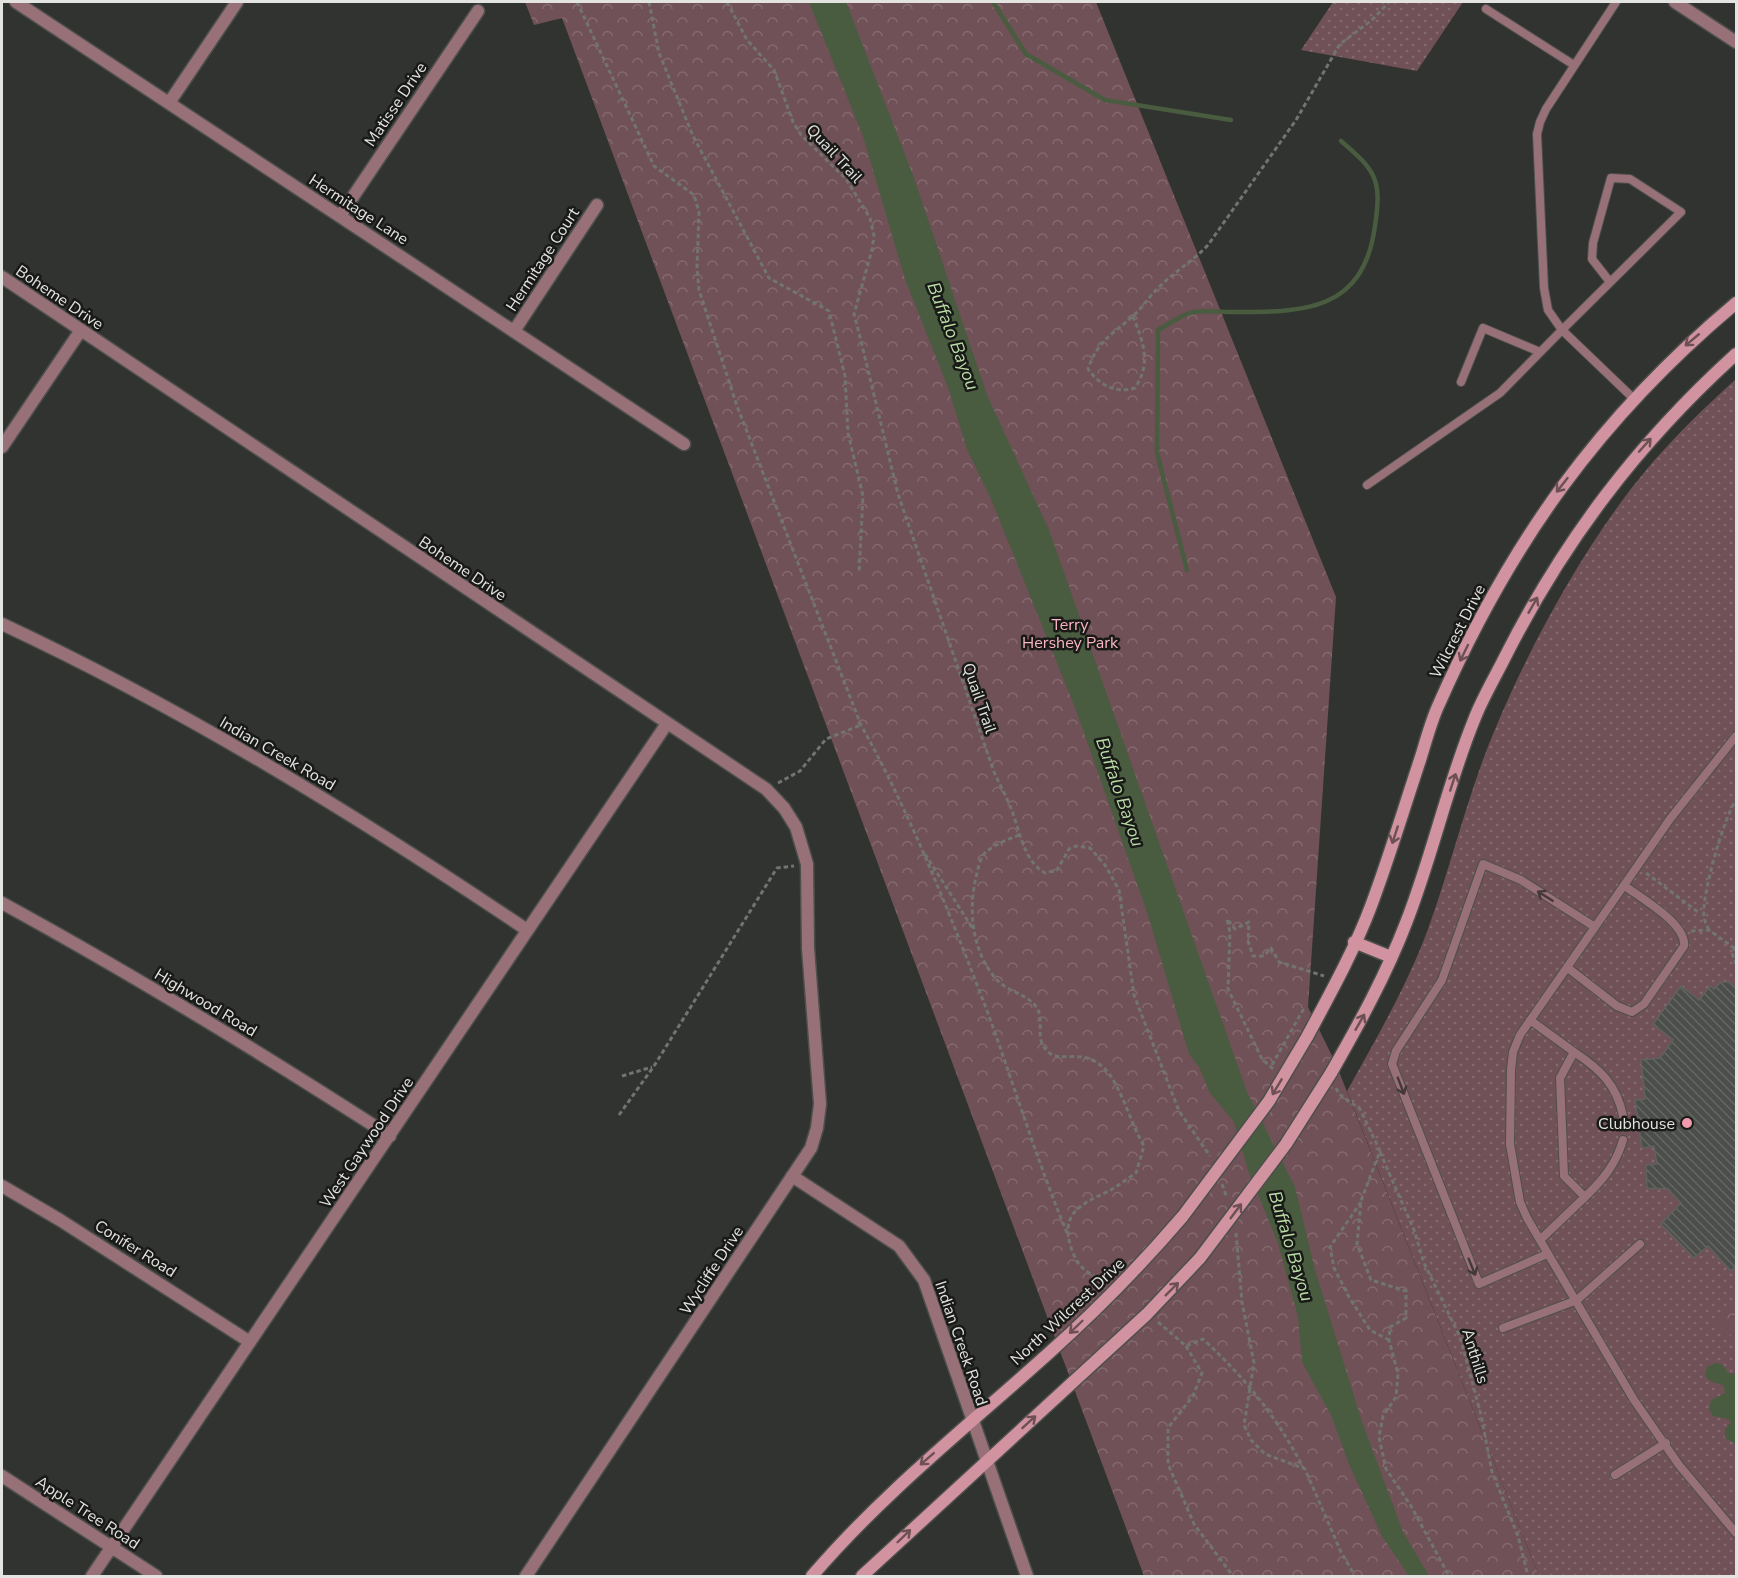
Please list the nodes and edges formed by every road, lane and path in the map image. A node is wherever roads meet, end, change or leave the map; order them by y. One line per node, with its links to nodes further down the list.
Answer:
1 (15, 2): 13 (street, Hermitage Lane)
2 (237, 2): 13 (street)
3 (577, 2): 33 (path)
4 (649, 2): 30 (path)
5 (727, 2): 46 (path, Quail Trail)
6 (1389, 2): 19 (path)
7 (1616, 2): 12 (lane)
8 (1676, 2): 11 (street)
9 (1486, 9): 12 (lane)
10 (478, 11): 15 (street, Matisse Drive)
11 (1737, 42)
12 (1574, 66): 21 (lane)
13 (169, 104): 15 (street, Hermitage Lane)
14 (597, 205): 22 (street, Hermitage Court)
15 (340, 216): 22 (street, Hermitage Lane)
16 (2, 277): 20 (street, Boheme Drive)
17 (1610, 282): 17 (lane); 21 (lane)
18 (1737, 303): 26 (main road, Wilcrest Drive, one-way to 26)
19 (1133, 316): 19 (path)
20 (81, 330): 28 (street); 32 (street, Boheme Drive)
21 (1562, 330): 23 (lane); 26 (lane)
22 (514, 331): 27 (street, Hermitage Lane)
23 (1540, 352): 25 (lane); 29 (lane)
24 (1737, 354): 51 (main road, one-way to 24)
25 (1461, 382)
26 (1633, 398): 48 (main road, Wilcrest Drive, one-way to 48)
27 (684, 444)
28 (2, 447)
29 (1367, 485)
30 (859, 573)
31 (2, 624): 44 (street, Indian Creek Road)
32 (666, 725): 35 (street, Boheme Drive); 44 (street, West Gaywood Drive)
33 (861, 725): 35 (path); 37 (path)
34 (1737, 736): 39 (lane)
35 (766, 789): 38 (street, Boheme Drive)
36 (1737, 800): 45 (path)
37 (921, 847): 46 (path); 73 (path)
38 (807, 864): 49 (street, Boheme Drive); 58 (path)
39 (1638, 867): 40 (lane); 42 (path)
40 (1625, 886): 43 (lane); 47 (lane)
41 (2, 903): 66 (street, Highwood Road)
42 (1698, 912)
43 (1595, 927): 53 (lane); 76 (lane, one-way to 76)
44 (527, 930): 66 (street, West Gaywood Drive)
45 (1710, 930): 47 (path); 50 (path)
46 (974, 931): 73 (path, Quail Trail)
47 (1683, 933): 53 (lane)
48 (1354, 942): 51 (main road); 54 (main road, Wilcrest Drive)
49 (808, 948): 69 (street, Wycliffe Drive)
50 (1735, 948): 52 (path)
51 (1391, 957): 59 (main road, one-way to 51)
52 (1737, 964)
53 (1568, 968): 55 (lane)
54 (1335, 980): 56 (main road, Wilcrest Drive); 60 (path)
55 (1530, 1020): 57 (lane); 74 (lane)
56 (1307, 1037): 77 (main road, North Wilcrest Drive, one-way to 77, bridge)
57 (1574, 1052): 65 (lane); 71 (lane)
58 (654, 1066): 61 (path); 64 (path)
59 (1331, 1073): 62 (path, Anthills); 79 (main road, one-way to 59, bridge)
60 (1276, 1074)
61 (622, 1076)
62 (1339, 1094): 63 (path); 68 (path, Anthills)
63 (1334, 1099)
64 (619, 1115)
65 (1623, 1116)
66 (390, 1136): 82 (street, West Gaywood Drive)
67 (1623, 1140): 71 (lane)
68 (1380, 1151): 72 (path); 100 (path, Anthills)
69 (792, 1176): 84 (street, Indian Creek Road); 94 (street, Wycliffe Drive)
70 (2, 1186): 82 (street, Conifer Road)
71 (1585, 1197): 74 (lane)
72 (1361, 1201): 81 (path); 81 (path)
73 (1068, 1235): 77 (path)
74 (1540, 1240): 76 (lane)
75 (1640, 1244): 78 (lane)
76 (1547, 1254): 78 (lane)
77 (1119, 1287): 84 (main road, North Wilcrest Drive, one-way to 84)
78 (1577, 1300): 80 (lane); 85 (lane)
79 (1147, 1314): 83 (path); 86 (main road, one-way to 79)
80 (1503, 1328)
81 (1389, 1340): 99 (path)
82 (250, 1342): 91 (street, West Gaywood Drive)
83 (1186, 1346): 87 (path); 98 (path)
84 (971, 1420): 86 (street, Indian Creek Road); 95 (main road, North Wilcrest Drive, one-way to 95)
85 (1666, 1443): 88 (lane); 90 (lane)
86 (985, 1461): 96 (main road, one-way to 86); 97 (street, Indian Creek Road)
87 (1305, 1469)
88 (1615, 1474)
89 (2, 1476): 91 (street, Apple Tree Road)
90 (1737, 1533)
91 (112, 1547): 92 (street, West Gaywood Drive); 93 (street, Apple Tree Road)
92 (92, 1576)
93 (156, 1576)
94 (526, 1576)
95 (812, 1576)
96 (862, 1576)
97 (1027, 1576)
98 (1233, 1576)
99 (1449, 1576)
100 (1528, 1576)

